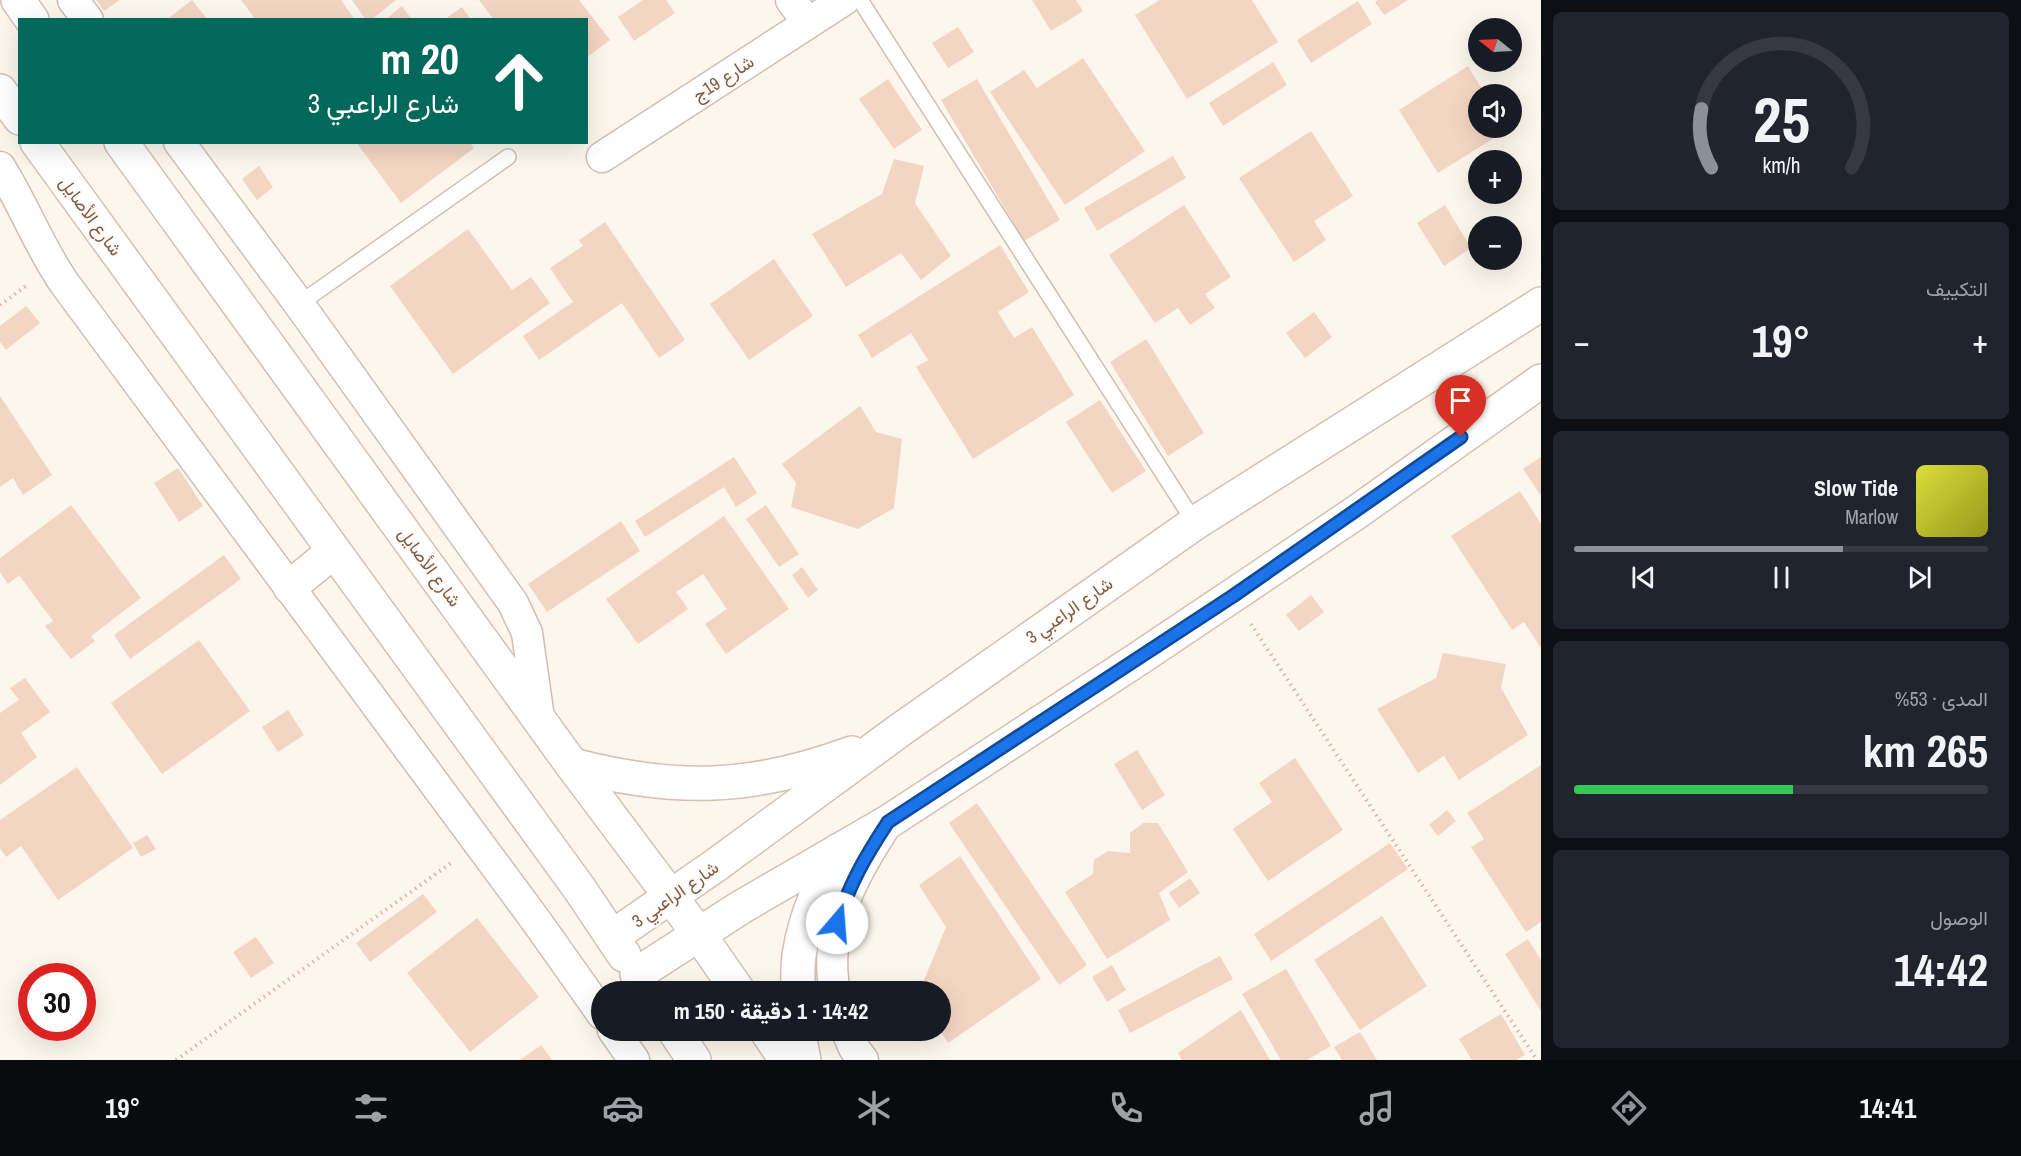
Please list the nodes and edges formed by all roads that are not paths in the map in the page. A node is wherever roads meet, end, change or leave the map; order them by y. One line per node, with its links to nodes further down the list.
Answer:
1 (18, 0): 6 (street)
2 (73, 0): 7 (street)
3 (844, 0): 5 (street, شارع 19ج)
4 (860, 0): 19 (lane)
5 (800, 12): 14 (street, شارع 19ج)
6 (31, 18)
7 (86, 18)
8 (0, 91): 9 (street)
9 (18, 115)
10 (38, 144): 20 (street, شارع الأصايل)
11 (122, 144): 22 (street, شارع الأصايل)
12 (180, 144): 16 (street)
13 (508, 157): 16 (lane)
14 (602, 157)
15 (0, 167): 21 (street)
16 (299, 304): 22 (street)
17 (1541, 304): 19 (street, شارع الراعبي 3)
18 (1541, 381): 25 (street)
19 (1195, 523): 23 (street, شارع الراعبي 3)
20 (334, 551): 21 (street); 29 (street, شارع الأصايل)
21 (290, 587): 35 (street)
22 (539, 718): 24 (street, شارع الأصايل)
23 (900, 730): 24 (street); 27 (street, شارع الراعبي 3)
24 (572, 765): 27 (street, شارع الأصايل)
25 (888, 822): 26 (street); 34 (street)
26 (839, 850): 28 (street); 33 (street)
27 (670, 896): 28 (street, شارع الأصايل); 29 (street, شارع الراعبي 3)
28 (698, 933): 31 (street); 32 (street, شارع الأصايل)
29 (612, 937): 30 (street, شارع الأصايل)
30 (642, 981)
31 (645, 981)
32 (731, 981)
33 (798, 981)
34 (834, 981)
35 (591, 998)
36 (621, 1041): 41 (street)
37 (682, 1041): 42 (street)
38 (773, 1041): 43 (street)
39 (800, 1041): 44 (street)
40 (851, 1041): 45 (street)
41 (634, 1060)
42 (694, 1060)
43 (786, 1060)
44 (804, 1060)
45 (862, 1060)

